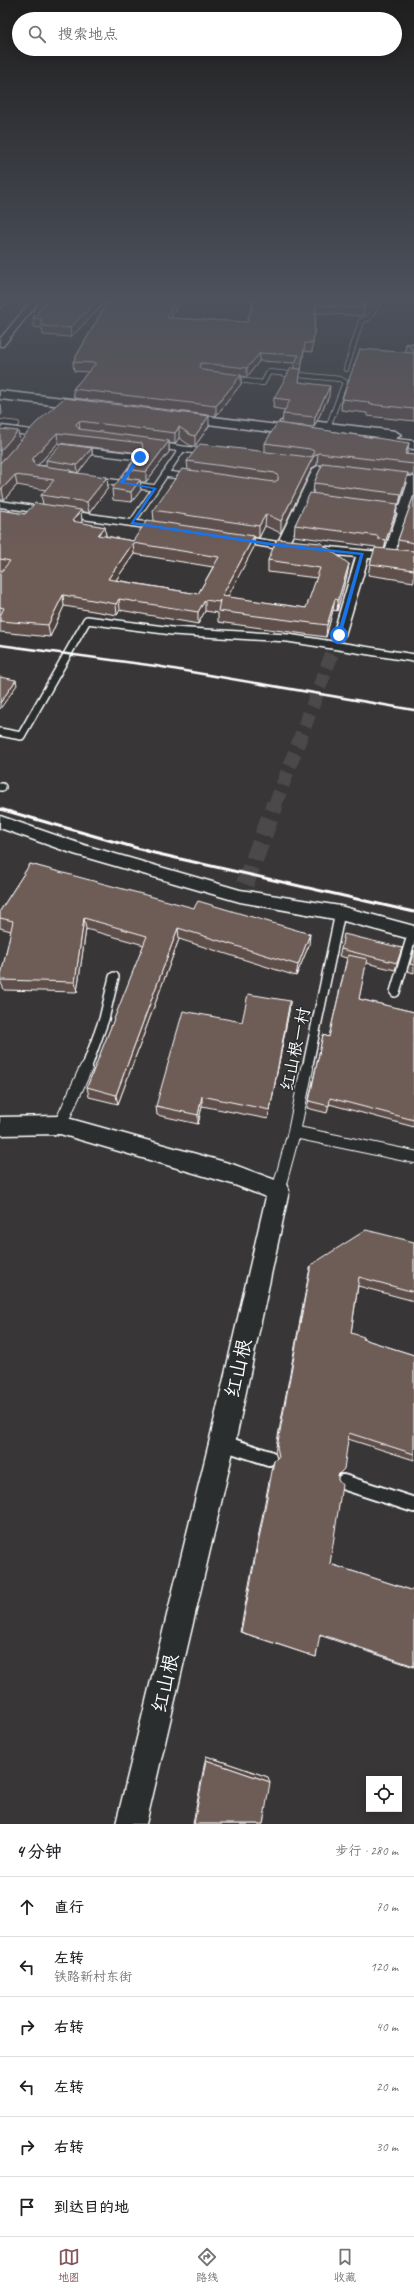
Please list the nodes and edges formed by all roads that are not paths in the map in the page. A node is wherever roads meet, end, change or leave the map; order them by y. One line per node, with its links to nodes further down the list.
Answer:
1 (344, 384): 6 (lane)
2 (0, 388): 3 (main road)
3 (0, 395)
4 (0, 422): 5 (lane)
5 (18, 424)
6 (328, 427): 8 (main road); 11 (main road)
7 (0, 429): 9 (lane)
8 (414, 438)
9 (23, 444)
10 (151, 445): 13 (lane)
11 (414, 446)
12 (74, 449): 21 (lane)
13 (182, 449): 14 (lane); 16 (lane)
14 (214, 453)
15 (355, 473): 30 (street)
16 (165, 474): 18 (lane); 22 (lane)
17 (370, 475): 20 (street)
18 (196, 478)
19 (91, 479): 21 (lane)
20 (414, 480): 23 (street)
21 (121, 483): 22 (lane)
22 (155, 488): 27 (lane)
23 (412, 491): 26 (street)
24 (0, 504): 27 (street)
25 (366, 506): 26 (street)
26 (404, 510): 31 (street)
27 (132, 523): 28 (street)
28 (179, 530)
29 (218, 536): 30 (street)
30 (282, 545): 32 (street)
31 (391, 550)
32 (363, 554): 33 (street); 34 (street)
33 (414, 559)
34 (339, 635)
35 (414, 658): 36 (lane)
36 (0, 732)
37 (0, 822): 38 (street)
38 (340, 913): 39 (street); 44 (lane, 红山根一村)
39 (413, 932): 41 (lane)
40 (114, 977): 42 (lane)
41 (395, 992)
42 (60, 1125): 43 (street); 46 (street)
43 (0, 1126)
44 (294, 1132): 45 (lane); 46 (lane, 红山根一村)
45 (414, 1157)
46 (278, 1191): 47 (street, 红山根)
47 (222, 1443): 48 (lane); 51 (street, 红山根)
48 (269, 1458)
49 (343, 1482): 50 (lane)
50 (414, 1504)
51 (131, 1824)

